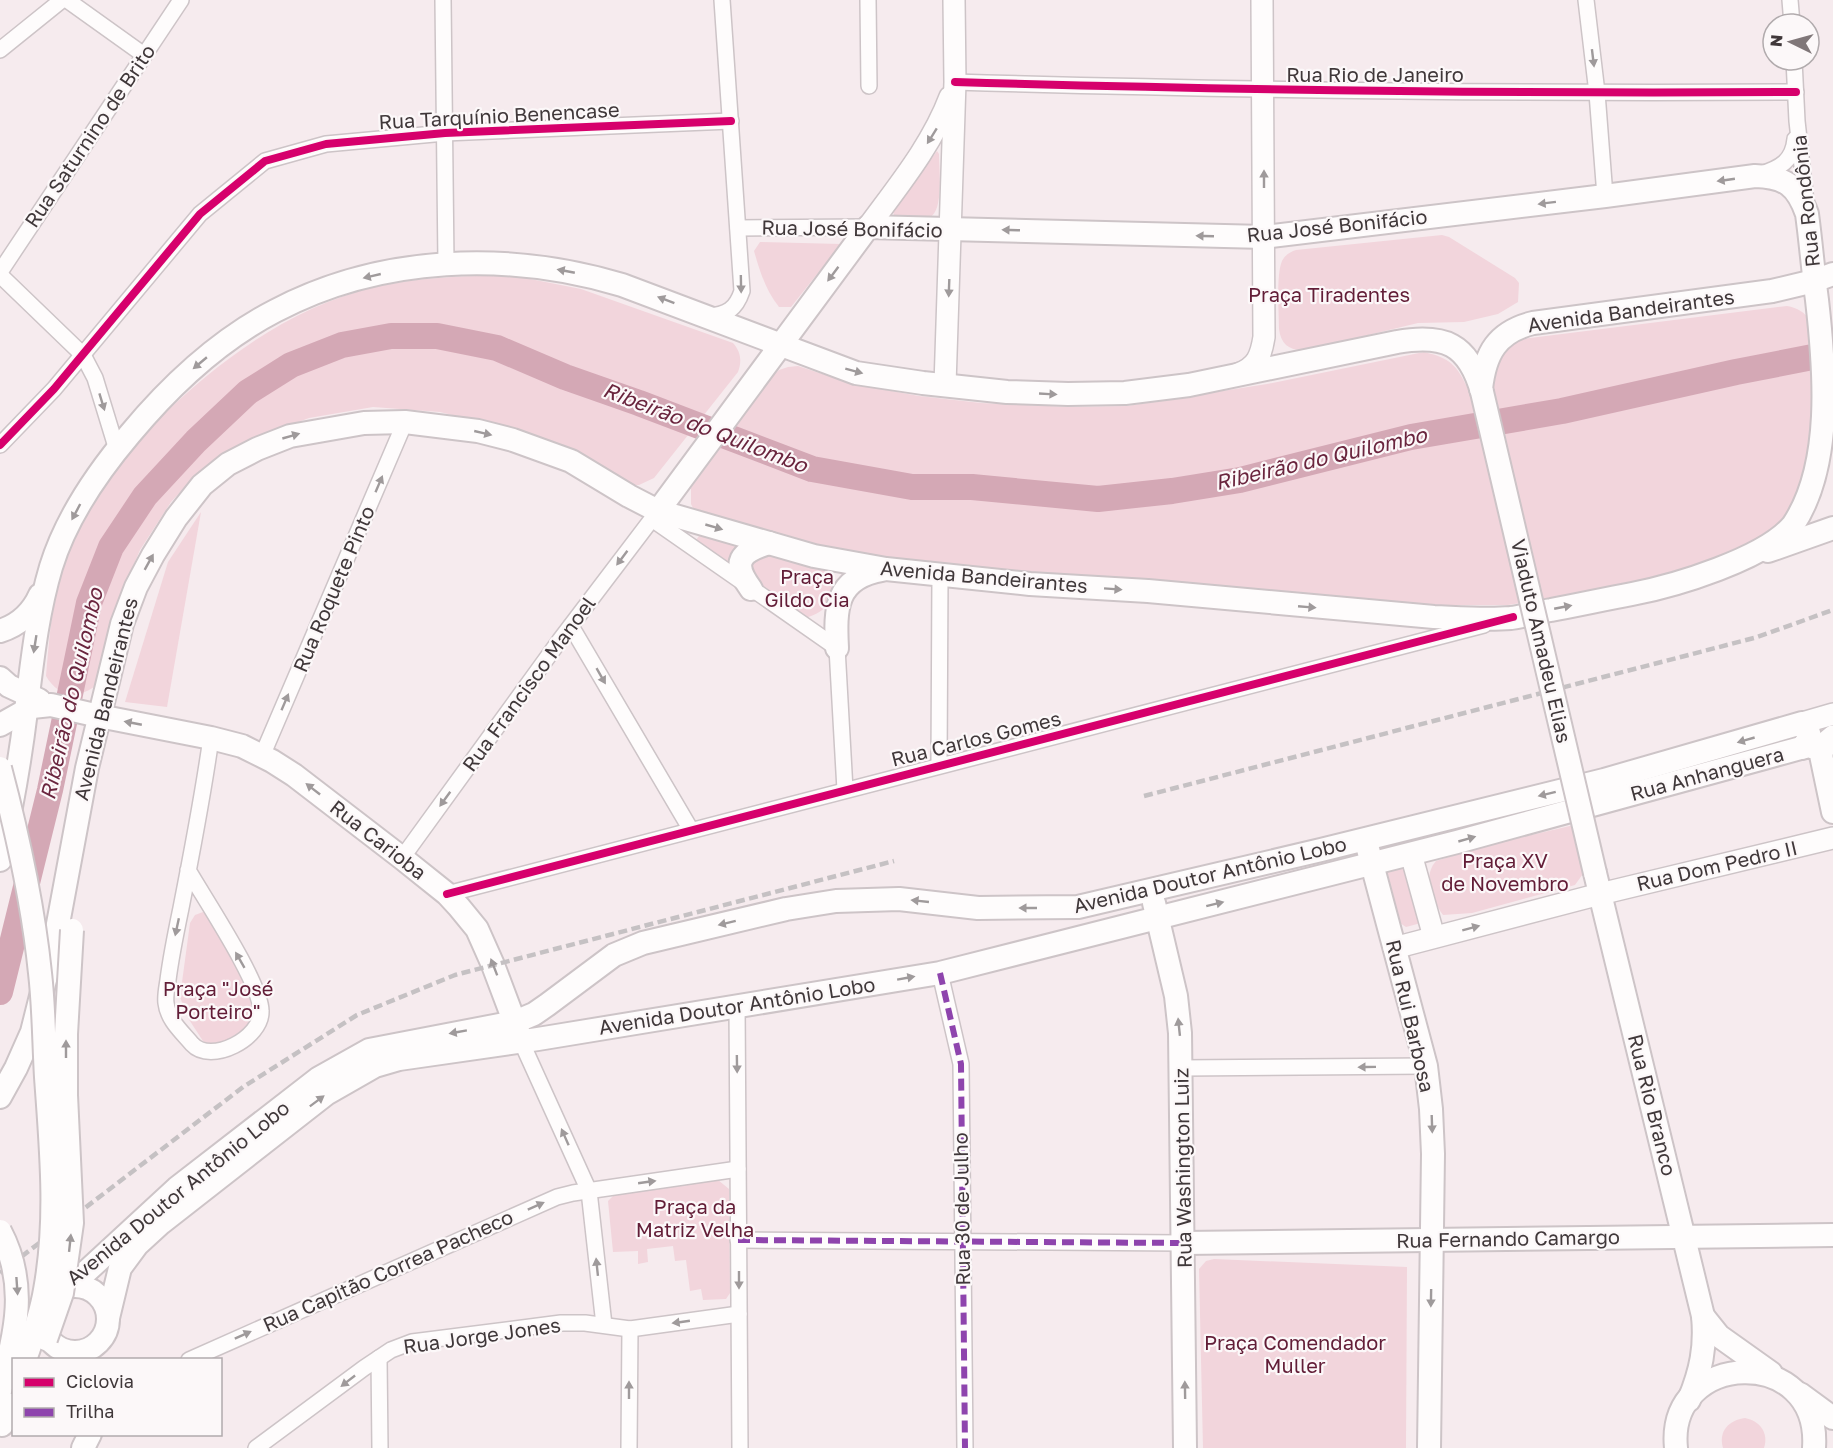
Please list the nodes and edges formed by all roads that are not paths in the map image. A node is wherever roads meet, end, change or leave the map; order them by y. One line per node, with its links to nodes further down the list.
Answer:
1 (65, 0): 9 (street); 10 (street)
2 (181, 0): 10 (street, Rua Saturnino de Brito)
3 (443, 0): 19 (street)
4 (722, 0): 17 (street)
5 (868, 0): 13 (street)
6 (954, 0): 12 (main road)
7 (1262, 0): 14 (main road)
8 (1586, 0): 16 (street, one-way to 16)
9 (0, 50)
10 (144, 56): 30 (street, Rua Saturnino de Brito)
11 (1795, 72): 15 (street, Rua Rondônia)
12 (955, 82): 14 (street, Rua Rio de Janeiro); 23 (main road, one-way to 23); 25 (main road)
13 (869, 86)
14 (1263, 90): 16 (street, Rua Rio de Janeiro); 26 (main road, one-way to 14)
15 (1796, 92): 16 (street, Rua Rio de Janeiro); 18 (street, Rua Rondônia)
16 (1597, 93): 21 (street)
17 (731, 121): 19 (street, Rua Tarquínio Benencase); 24 (street)
18 (1797, 121): 20 (street, Rua Rondônia); 22 (street, Rua Rondônia)
19 (445, 133): 28 (street); 37 (street, Rua Tarquínio Benencase)
20 (1755, 176): 21 (main road, Rua José Bonifácio, one-way to 21); 22 (main road, Rua José Bonifácio)
21 (1605, 196): 26 (main road, Rua José Bonifácio, one-way to 26)
22 (1807, 214): 27 (main road, Rua Rondônia)
23 (868, 227): 24 (street, Rua José Bonifácio); 25 (main road, Rua José Bonifácio); 33 (main road, one-way to 33)
24 (738, 228): 34 (street, one-way to 34)
25 (951, 230): 26 (main road, Rua José Bonifácio, one-way to 25); 41 (main road, one-way to 41)
26 (1264, 237): 35 (main road)
27 (1810, 242): 29 (main road); 31 (main road, Rua Rondônia); 32 (main road)
28 (446, 264): 34 (main road, one-way to 28); 45 (main road, one-way to 45)
29 (1833, 266)
30 (0, 274): 37 (street)
31 (1824, 278): 32 (main road, Avenida Bandeirantes); 49 (main road, Avenida Bandeirantes)
32 (1772, 291): 42 (main road, Avenida Bandeirantes)
33 (803, 314): 36 (main road); 38 (main road)
34 (706, 316): 36 (main road)
35 (1264, 338): 39 (main road); 40 (main road)
36 (779, 345): 38 (main road); 46 (main road)
37 (82, 355): 44 (street, Rua Tarquínio Benencase); 45 (street, one-way to 45)
38 (813, 358): 41 (main road, one-way to 41)
39 (1299, 362): 40 (main road); 42 (main road)
40 (1232, 377): 41 (main road, one-way to 40)
41 (945, 385)
42 (1481, 390): 85 (main road, Viaduto Amadeu Elias, bridge)
43 (405, 422): 46 (main road, Avenida Bandeirantes, one-way to 46); 61 (main road, Avenida Bandeirantes, one-way to 43); 67 (street, Rua Roquete Pinto, one-way to 43)
44 (0, 445)
45 (117, 450): 50 (main road, one-way to 50)
46 (655, 515): 48 (main road, Avenida Bandeirantes, one-way to 48); 53 (street); 55 (street, Rua Francisco Manoel, one-way to 55)
47 (1833, 528): 49 (main road)
48 (769, 543): 51 (main road, Avenida Bandeirantes); 53 (main road)
49 (1735, 562): 54 (main road, Avenida Bandeirantes, one-way to 49)
50 (51, 566): 56 (main road); 59 (main road, one-way to 59)
51 (886, 569): 52 (main road, Avenida Bandeirantes); 57 (main road)
52 (940, 576): 54 (main road, Avenida Bandeirantes, one-way to 54); 68 (street)
53 (751, 589): 57 (street)
54 (1513, 617): 68 (street, Rua Carlos Gomes)
55 (571, 626): 77 (street, one-way to 77); 82 (street, Rua Francisco Manoel, one-way to 82)
56 (0, 631)
57 (837, 648): 70 (street)
58 (0, 678): 59 (main road, Rua Carioba)
59 (27, 703): 61 (main road, Rua Carioba); 63 (main road); 80 (main road)
60 (1833, 714): 62 (main road, Rua Anhanguera)
61 (93, 715): 65 (main road, Rua Carioba, one-way to 61); 75 (main road, Avenida Bandeirantes)
62 (1802, 723): 66 (main road); 71 (main road, Rua Anhanguera, one-way to 71)
63 (0, 725)
64 (1833, 736): 66 (main road)
65 (212, 738): 67 (main road, Rua Carioba); 84 (street)
66 (1811, 752): 71 (main road, Rua Anhanguera); 74 (main road)
67 (262, 756): 82 (main road, Rua Carioba, one-way to 67)
68 (939, 765): 70 (street, Rua Carlos Gomes)
69 (0, 768): 116 (main road, bridge)
70 (845, 790): 77 (street, Rua Carlos Gomes)
71 (1606, 790): 73 (main road, Rua Anhanguera); 76 (main road, Avenida Doutor Antônio Lobo, one-way to 76)
72 (0, 804): 80 (main road)
73 (1566, 811): 81 (main road, Avenida Doutor Antônio Lobo, one-way to 73)
74 (1833, 812)
75 (76, 817): 96 (main road, Avenida Bandeirantes); 117 (main road, one-way to 75, bridge)
76 (1403, 829): 79 (main road, Avenida Doutor Antônio Lobo); 81 (main road)
77 (691, 830): 87 (street, Rua Carlos Gomes)
78 (1833, 838): 85 (main road, Rua Dom Pedro II)
79 (1366, 839): 83 (main road, Rua Rui Barbosa); 86 (main road, Avenida Doutor Antônio Lobo)
80 (2, 849)
81 (1411, 854): 83 (main road, Avenida Doutor Antônio Lobo); 89 (main road)
82 (402, 858): 87 (main road, Rua Carioba)
83 (1372, 864): 88 (main road, Avenida Doutor Antônio Lobo, one-way to 83); 90 (main road, Rua Rui Barbosa)
84 (188, 870): 84 (street, one-way to 84)
85 (1598, 883): 89 (main road, one-way to 85); 101 (main road, Rua Rio Branco)
86 (1151, 891): 88 (main road, Rua Washington Luiz); 93 (main road, Avenida Doutor Antônio Lobo, one-way to 93)
87 (447, 894): 93 (main road, Rua Carioba, one-way to 87)
88 (1158, 916): 91 (main road, Avenida Doutor Antônio Lobo); 95 (main road, Rua Washington Luiz, one-way to 88)
89 (1434, 937): 90 (main road)
90 (1394, 948): 94 (main road, Rua Rui Barbosa)
91 (940, 972): 92 (main road, Avenida Doutor Antônio Lobo, one-way to 91); 104 (street, Rua 30 de Julho)
92 (737, 1006): 93 (main road, Avenida Doutor Antônio Lobo); 97 (street, one-way to 97)
93 (518, 1031): 98 (street, Rua Carioba, one-way to 93); 106 (main road, Avenida Doutor Antônio Lobo, one-way to 106); 109 (main road, Avenida Doutor Antônio Lobo, one-way to 93)
94 (1426, 1066): 95 (street, one-way to 95); 103 (main road, Rua Rui Barbosa, one-way to 103)
95 (1182, 1068): 105 (main road, Rua Washington Luiz)
96 (0, 1097)
97 (738, 1169): 98 (street, Rua Capitão Correa Pacheco, one-way to 97); 102 (street)
98 (589, 1191): 110 (street, Rua Carioba, one-way to 98); 119 (street, Rua Capitão Correa Pacheco, one-way to 98)
99 (0, 1231): 122 (main road, one-way to 122, bridge)
100 (1833, 1234): 101 (main road, Rua Fernando Camargo)
101 (1685, 1237): 103 (main road, Rua Fernando Camargo); 108 (main road, Rua Rio Branco)
102 (738, 1240): 104 (street); 107 (street, one-way to 107)
103 (1431, 1241): 105 (main road, Rua Fernando Camargo); 134 (main road, Rua Rui Barbosa, one-way to 134)
104 (962, 1242): 105 (street); 132 (street, Rua 30 de Julho)
105 (1183, 1243): 133 (main road, Rua Washington Luiz, one-way to 105)
106 (56, 1291): 109 (main road); 111 (main road, Avenida Doutor Antônio Lobo); 115 (main road)
107 (739, 1314): 112 (street, Rua Jorge Jones, one-way to 112); 131 (street)
108 (1703, 1316): 121 (main road, Rua Rio Branco); 124 (main road, Rua Rio Branco)
109 (107, 1323): 115 (main road); 118 (main road, Avenida Doutor Antônio Lobo)
110 (604, 1325): 112 (street, Rua Jorge Jones); 120 (street, Rua Jorge Jones)
111 (0, 1326)
112 (630, 1329): 130 (street, one-way to 112)
113 (0, 1341): 115 (main road)
114 (0, 1350): 115 (main road)
115 (46, 1350)
116 (25, 1358)
117 (37, 1358)
118 (100, 1358)
119 (191, 1358)
120 (379, 1358): 128 (street, Rua Jorge Jones, one-way to 128); 129 (street)
121 (1786, 1384): 124 (main road); 126 (main road); 136 (main road)
122 (0, 1391)
123 (12, 1398): 127 (main road)
124 (1689, 1400): 135 (main road, Rua Rio Branco)
125 (12, 1408): 127 (main road)
126 (1833, 1418)
127 (1, 1428)
128 (256, 1448)
129 (380, 1448)
130 (629, 1448)
131 (740, 1448)
132 (964, 1448)
133 (1185, 1448)
134 (1430, 1448)
135 (1676, 1448)
136 (1814, 1448)

